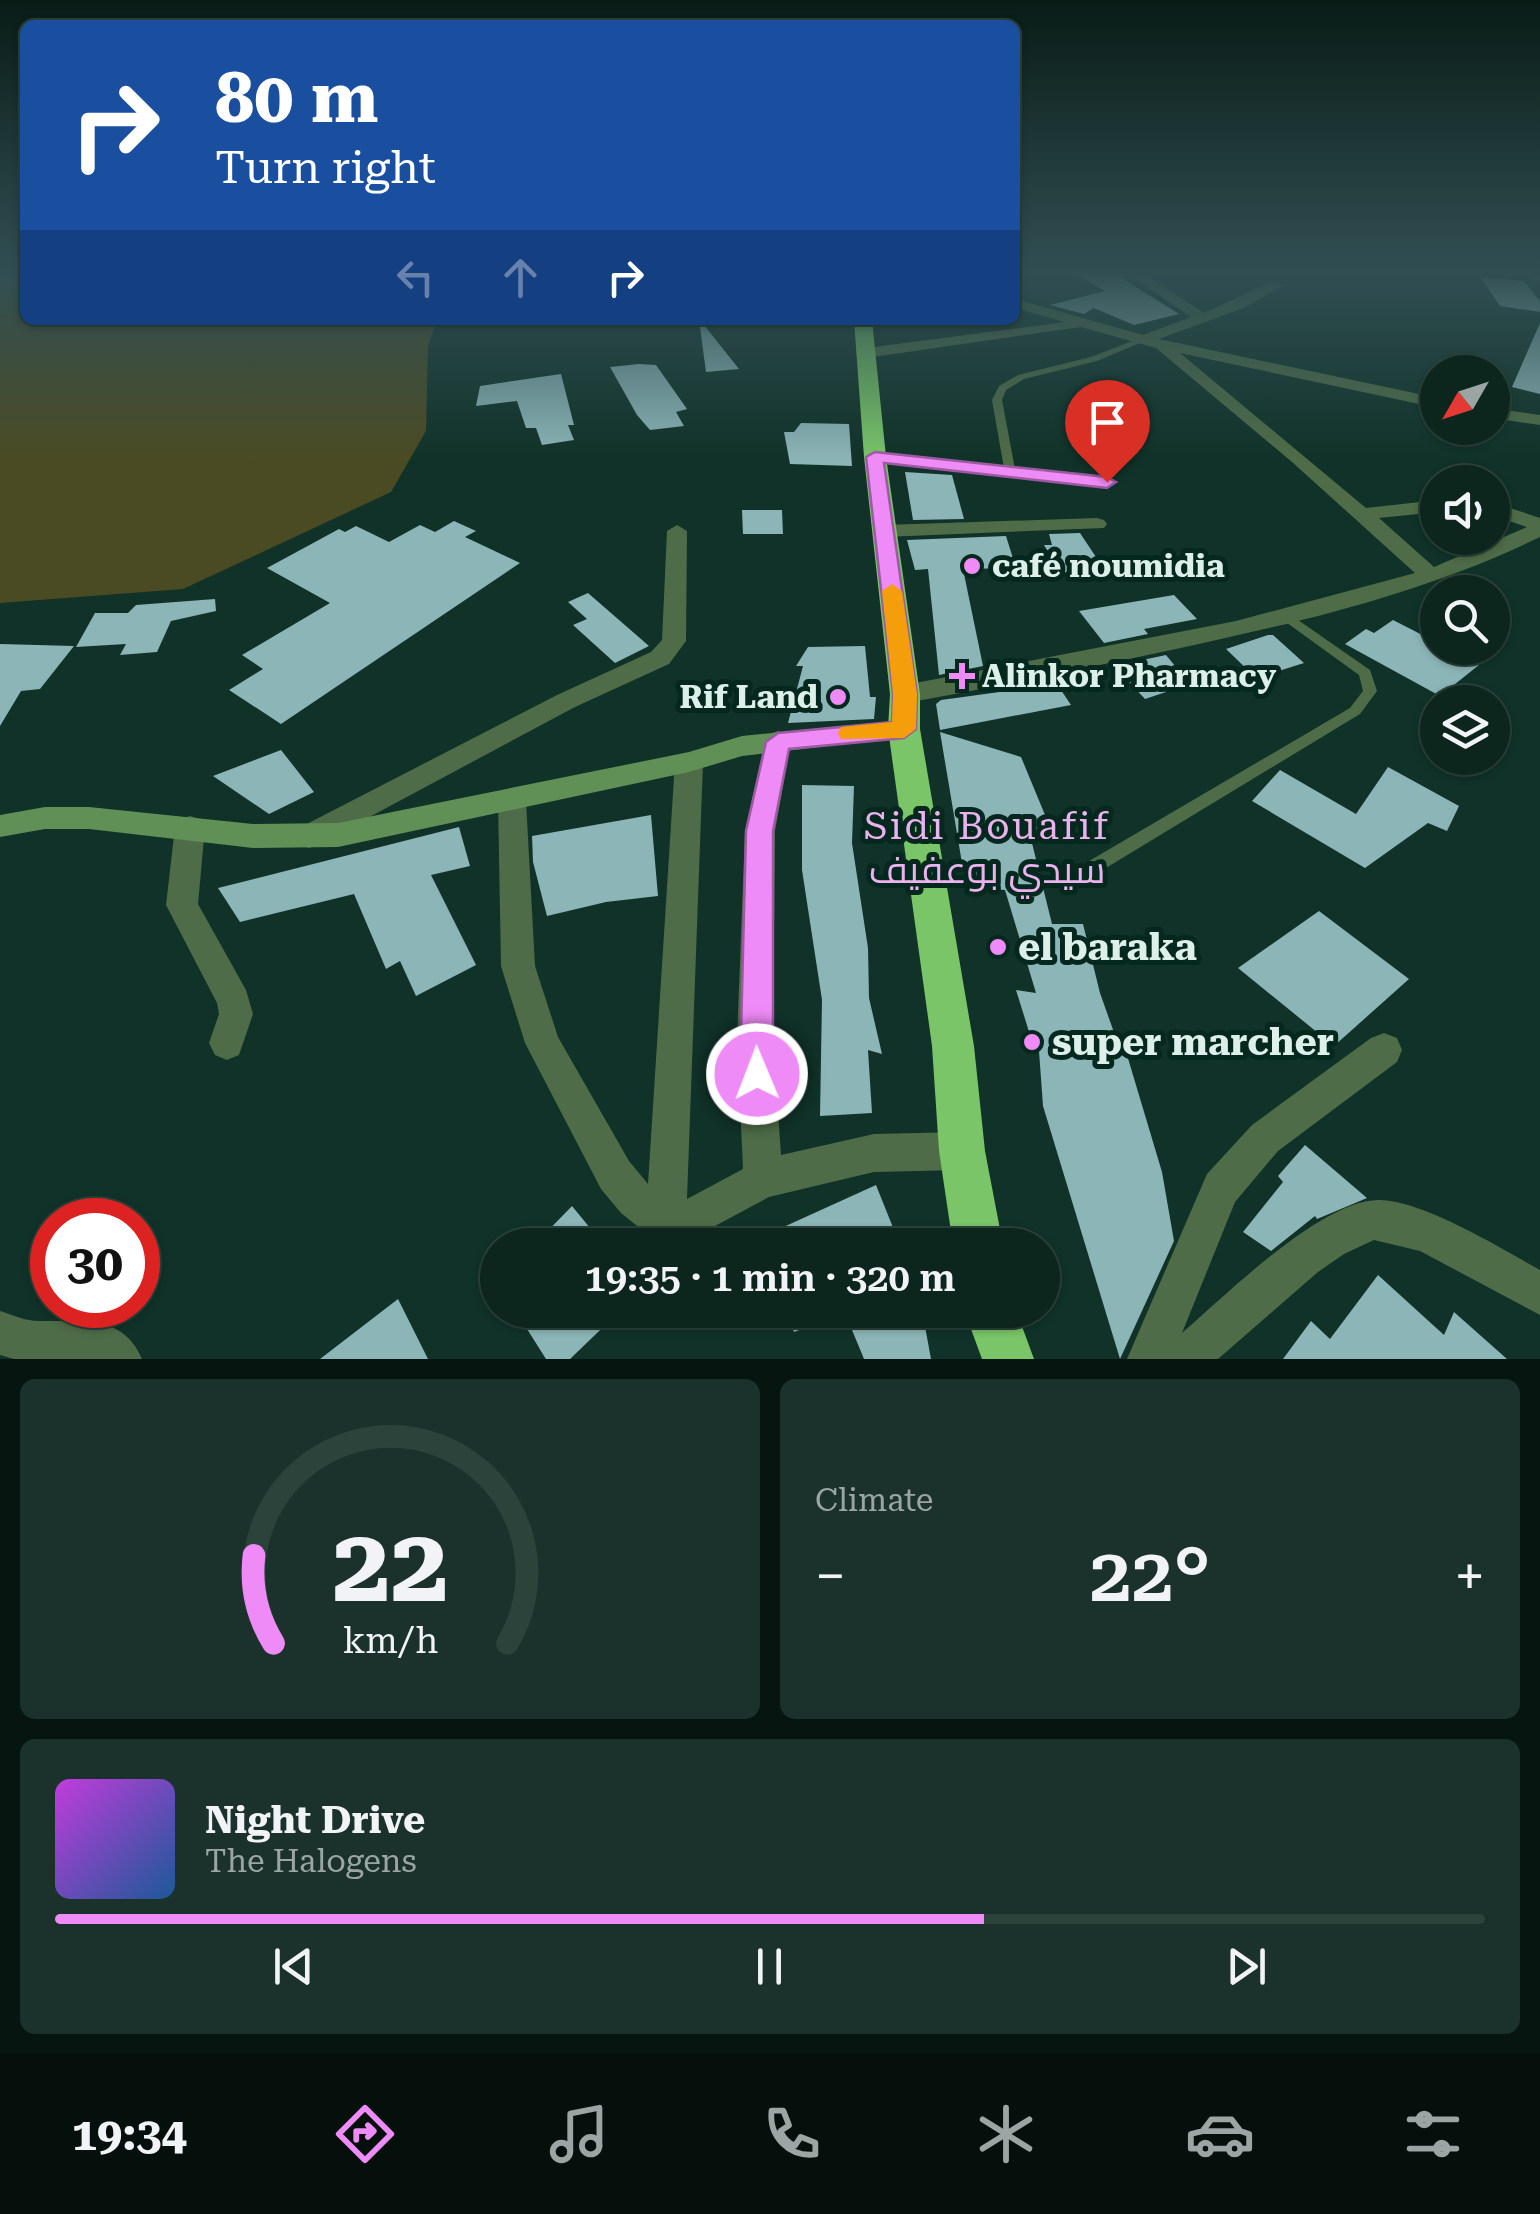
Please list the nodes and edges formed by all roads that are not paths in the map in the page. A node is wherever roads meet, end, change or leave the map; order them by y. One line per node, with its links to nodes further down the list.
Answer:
1 (912, 333): 4 (street)
2 (1120, 333): 5 (street)
3 (1169, 333): 5 (street)
4 (864, 336): 9 (highway)
5 (1151, 342): 6 (street); 10 (lane); 13 (street)
6 (1420, 399)
7 (1510, 416): 8 (street)
8 (1540, 420)
9 (875, 457): 10 (lane); 18 (highway)
10 (1011, 475): 11 (lane)
11 (1107, 482)
12 (1420, 508): 13 (street)
13 (1364, 514): 19 (street)
14 (1510, 515): 16 (street)
15 (1097, 524): 18 (street)
16 (1540, 527): 20 (street)
17 (678, 531): 30 (street)
18 (884, 532): 23 (highway)
19 (1430, 575)
20 (1438, 575)
21 (1420, 580): 22 (street)
22 (1288, 618): 23 (street); 31 (lane)
23 (905, 694): 24 (highway)
24 (904, 729): 25 (street); 34 (highway)
25 (778, 742): 26 (street); 35 (street)
26 (689, 762): 27 (street); 36 (street)
27 (512, 800): 30 (street); 36 (street)
28 (0, 826): 29 (street)
29 (190, 827): 30 (street); 32 (street)
30 (309, 836)
31 (1090, 870)
32 (227, 1043)
33 (1384, 1050): 43 (street)
34 (962, 1151): 35 (street); 37 (highway)
35 (763, 1178): 36 (street)
36 (666, 1224)
37 (975, 1228)
38 (1540, 1294): 44 (street)
39 (997, 1328): 42 (highway)
40 (0, 1332): 41 (street)
41 (120, 1359)
42 (1008, 1359)
43 (1149, 1359)
44 (1185, 1359)

